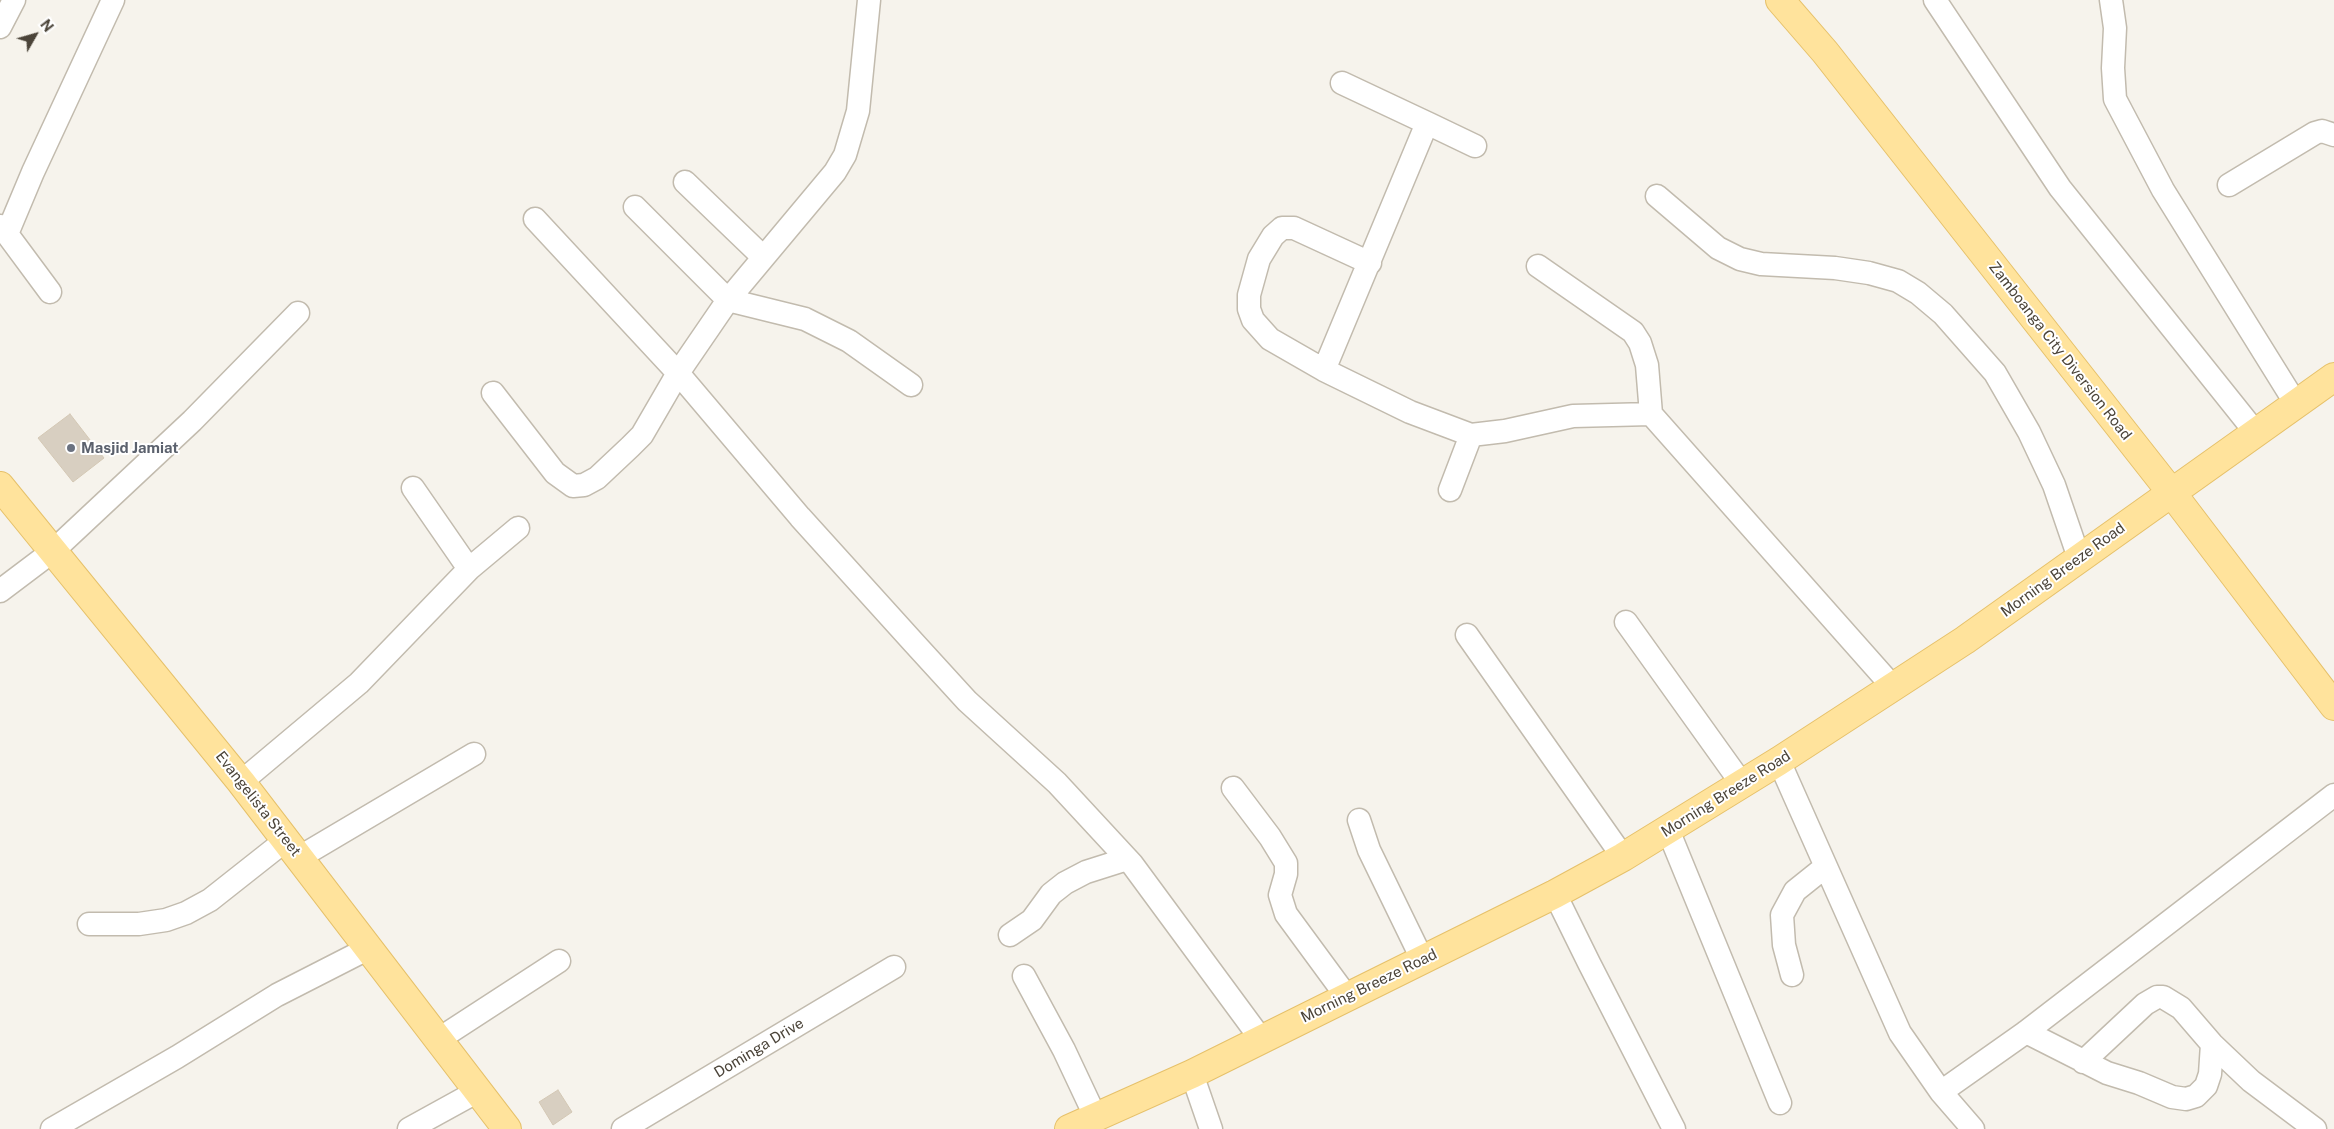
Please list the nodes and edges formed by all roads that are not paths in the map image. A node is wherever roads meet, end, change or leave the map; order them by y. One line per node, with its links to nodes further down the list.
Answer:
1 (14, 0): 7 (street)
2 (113, 0): 17 (street)
3 (869, 0): 18 (street)
4 (1780, 0): 36 (main road, Zamboanga City Diversion Road)
5 (1934, 0): 31 (street)
6 (2111, 0): 29 (street)
7 (0, 27)
8 (1342, 82): 9 (street)
9 (1427, 123): 11 (street); 19 (street)
10 (2334, 135): 13 (street)
11 (1475, 146)
12 (685, 182): 18 (street)
13 (2229, 186)
14 (1657, 196): 39 (street)
15 (635, 207): 22 (street)
16 (535, 219): 25 (street)
17 (3, 230): 21 (street)
18 (763, 257): 22 (street)
19 (1370, 262): 24 (street); 24 (street)
20 (1538, 266): 30 (street)
21 (50, 292)
22 (728, 300): 25 (street); 27 (street)
23 (298, 313): 38 (street)
24 (1324, 370): 32 (street)
25 (678, 374): 28 (street); 56 (street)
26 (2334, 377): 29 (main road, Morning Breeze Road)
27 (911, 385)
28 (492, 393)
29 (2296, 404): 31 (main road, Morning Breeze Road)
30 (1651, 414): 32 (street); 44 (street)
31 (2256, 433): 36 (main road, Morning Breeze Road)
32 (1470, 435): 35 (street)
33 (0, 486): 38 (main road, Evangelista Street)
34 (413, 488): 40 (street)
35 (1450, 490)
36 (2171, 492): 39 (main road, Morning Breeze Road); 45 (main road, Zamboanga City Diversion Road)
37 (518, 528): 40 (street)
38 (53, 551): 41 (street); 48 (main road, Evangelista Street)
39 (2079, 558): 44 (main road, Morning Breeze Road)
40 (469, 569): 48 (street)
41 (0, 591)
42 (1626, 622): 49 (street)
43 (1467, 636): 55 (street)
44 (1893, 687): 47 (main road, Morning Breeze Road)
45 (2334, 706)
46 (474, 754): 54 (street)
47 (1779, 761): 49 (main road, Morning Breeze Road); 57 (street)
48 (241, 782): 54 (main road, Evangelista Street)
49 (1742, 784): 53 (main road, Morning Breeze Road)
50 (1233, 788): 67 (street)
51 (2334, 795): 68 (street)
52 (1358, 820): 63 (street)
53 (1668, 830): 55 (main road, Morning Breeze Road); 76 (street)
54 (293, 849): 59 (street); 61 (main road, Evangelista Street)
55 (1623, 858): 58 (main road, Morning Breeze Road)
56 (1127, 859): 60 (street); 70 (street)
57 (1825, 867): 65 (street); 75 (street)
58 (1556, 894): 63 (main road, Morning Breeze Road); 84 (street)
59 (89, 924)
60 (1010, 935)
61 (369, 948): 69 (main road, Evangelista Street); 78 (street)
62 (559, 961): 69 (street)
63 (1423, 961): 67 (main road, Morning Breeze Road)
64 (894, 967): 81 (street, Dominga Drive)
65 (1792, 975)
66 (1024, 976): 77 (street)
67 (1346, 997): 70 (main road, Morning Breeze Road)
68 (2026, 1032): 72 (street); 75 (street)
69 (439, 1039): 74 (main road, Evangelista Street)
70 (1261, 1039): 73 (main road, Morning Breeze Road)
71 (2212, 1044): 72 (street); 72 (street); 86 (street)
72 (2083, 1062)
73 (1192, 1074): 77 (main road, Morning Breeze Road); 83 (street)
74 (478, 1091): 79 (street); 80 (main road, Evangelista Street)
75 (1941, 1092): 85 (street)
76 (1780, 1103)
77 (1096, 1118): 82 (main road, Morning Breeze Road)
78 (52, 1129)
79 (409, 1129)
80 (507, 1129)
81 (624, 1129)
82 (1069, 1129)
83 (1211, 1129)
84 (1674, 1129)
85 (1974, 1129)
86 (2314, 1129)

